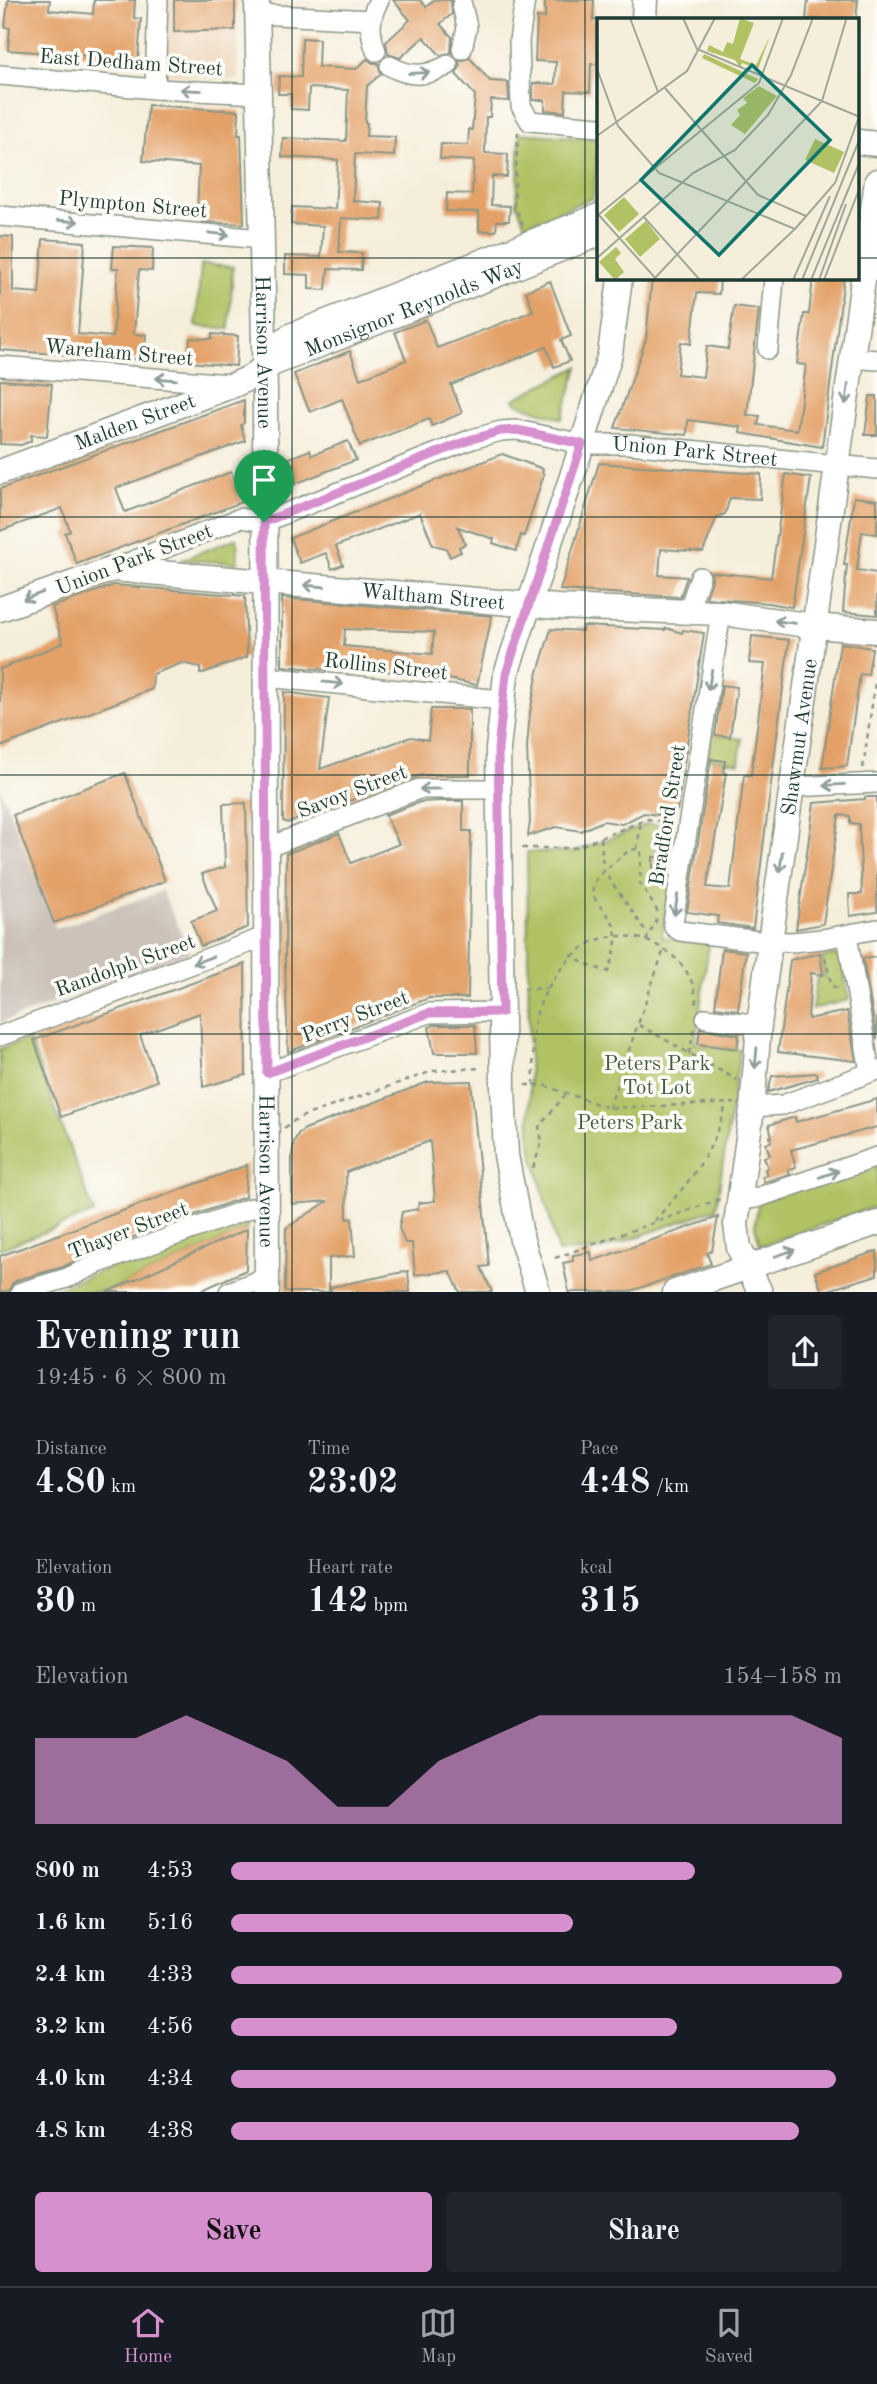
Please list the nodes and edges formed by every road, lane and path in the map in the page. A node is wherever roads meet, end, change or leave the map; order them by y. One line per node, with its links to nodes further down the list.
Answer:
1 (158, 0): 14 (street)
2 (379, 0): 8 (street)
3 (525, 0): 16 (street)
4 (645, 0): 7 (main road)
5 (462, 5): 9 (street)
6 (257, 7): 8 (street); 15 (main road, Harrison Avenue)
7 (644, 18)
8 (371, 20): 10 (street)
9 (462, 49)
10 (376, 51)
11 (448, 65): 12 (street, one-way to 11)
12 (390, 66)
13 (0, 75): 14 (street, East Dedham Street)
14 (155, 89): 15 (street, East Dedham Street, one-way to 14)
15 (259, 94): 23 (main road, Harrison Avenue)
16 (597, 127)
17 (518, 132): 21 (path)
18 (877, 181): 24 (main road, Shawmut Avenue)
19 (0, 216): 23 (street, Plympton Street, one-way to 23)
20 (597, 217): 32 (main road, Monsignor Reynolds Way)
21 (524, 228)
22 (597, 235): 32 (main road, Monsignor Reynolds Way)
23 (262, 239): 32 (main road, Harrison Avenue)
24 (863, 248): 27 (main road, Shawmut Avenue)
25 (620, 280): 34 (main road)
26 (774, 280): 28 (street)
27 (869, 291): 29 (main road, Shawmut Avenue)
28 (768, 349)
29 (852, 358): 30 (street); 35 (main road, Shawmut Avenue, one-way to 35)
30 (877, 360)
31 (0, 366): 33 (street, Wareham Street, one-way to 31)
32 (264, 367): 33 (main road, Malden Street); 38 (main road, Harrison Avenue)
33 (234, 385): 37 (main road, Malden Street)
34 (582, 444): 35 (street, Union Park Street); 38 (street, Union Park Street); 43 (main road)
35 (837, 465): 36 (street, Union Park Street); 46 (main road, Shawmut Avenue)
36 (877, 469)
37 (0, 472)
38 (264, 522): 39 (street, Union Park Street); 41 (main road, Harrison Avenue)
39 (113, 569): 41 (main road, Waltham Street); 44 (main road, Union Park Street, one-way to 44)
40 (700, 577): 42 (street)
41 (265, 582): 43 (main road, Waltham Street, one-way to 41); 49 (main road, Harrison Avenue)
42 (691, 603)
43 (528, 604): 45 (main road, Waltham Street); 50 (main road)
44 (0, 609)
45 (721, 613): 46 (main road, Waltham Street, one-way to 45); 69 (street, Bradford Street, one-way to 69)
46 (814, 626): 47 (main road, Waltham Street); 53 (main road, Shawmut Avenue)
47 (877, 631)
48 (877, 669): 51 (path)
49 (265, 677): 50 (street, Rollins Street, one-way to 50); 58 (main road, Harrison Avenue)
50 (502, 700): 54 (main road)
51 (864, 765)
52 (877, 783): 53 (street, one-way to 53)
53 (792, 787): 69 (main road, Shawmut Avenue, one-way to 69)
54 (499, 789): 58 (street, Savoy Street, one-way to 58); 75 (main road)
55 (641, 822): 56 (path); 57 (path); 60 (path)
56 (678, 824)
57 (601, 838): 59 (path); 61 (path)
58 (266, 848): 65 (main road, Harrison Avenue)
59 (522, 848)
60 (637, 849): 61 (path); 63 (path)
61 (603, 870): 63 (path); 66 (path)
62 (877, 929): 64 (street)
63 (648, 934): 68 (path)
64 (847, 935): 67 (street); 82 (street)
65 (267, 936): 79 (street, Randolph Street, one-way to 79); 83 (main road, Harrison Avenue)
66 (615, 936): 68 (path); 71 (path); 71 (path)
67 (822, 939): 69 (street); 74 (path)
68 (646, 941): 70 (path)
69 (770, 942): 78 (main road, Shawmut Avenue)
70 (664, 949): 76 (path); 77 (path)
71 (572, 955): 72 (path)
72 (549, 988): 73 (path); 86 (path)
73 (524, 989)
74 (842, 990)
75 (502, 1012): 83 (street, Perry Street); 103 (main road)
76 (699, 1016): 78 (street); 80 (path)
77 (638, 1025): 80 (path); 90 (path)
78 (759, 1025): 89 (main road, Shawmut Avenue, one-way to 89)
79 (0, 1036)
80 (690, 1054): 84 (path)
81 (480, 1068): 91 (path)
82 (874, 1071): 89 (street)
83 (267, 1073): 100 (main road, Harrison Avenue)
84 (740, 1082)
85 (525, 1085): 86 (path)
86 (534, 1085): 87 (path)
87 (565, 1094): 90 (path); 93 (path)
88 (726, 1103): 89 (path); 90 (path); 96 (path)
89 (745, 1105): 94 (main road, Shawmut Avenue)
90 (609, 1108)
91 (282, 1129)
92 (877, 1157): 94 (street, one-way to 92)
93 (533, 1168)
94 (732, 1198): 96 (path); 99 (main road, Shawmut Avenue)
95 (251, 1208): 101 (street, Thayer Street)
96 (653, 1223): 98 (path)
97 (877, 1223): 99 (main road, one-way to 97)
98 (555, 1258)
99 (747, 1266): 104 (main road); 105 (main road, Shawmut Avenue)
100 (267, 1284): 102 (street)
101 (22, 1292)
102 (229, 1292)
103 (538, 1292)
104 (675, 1292)
105 (760, 1292)

